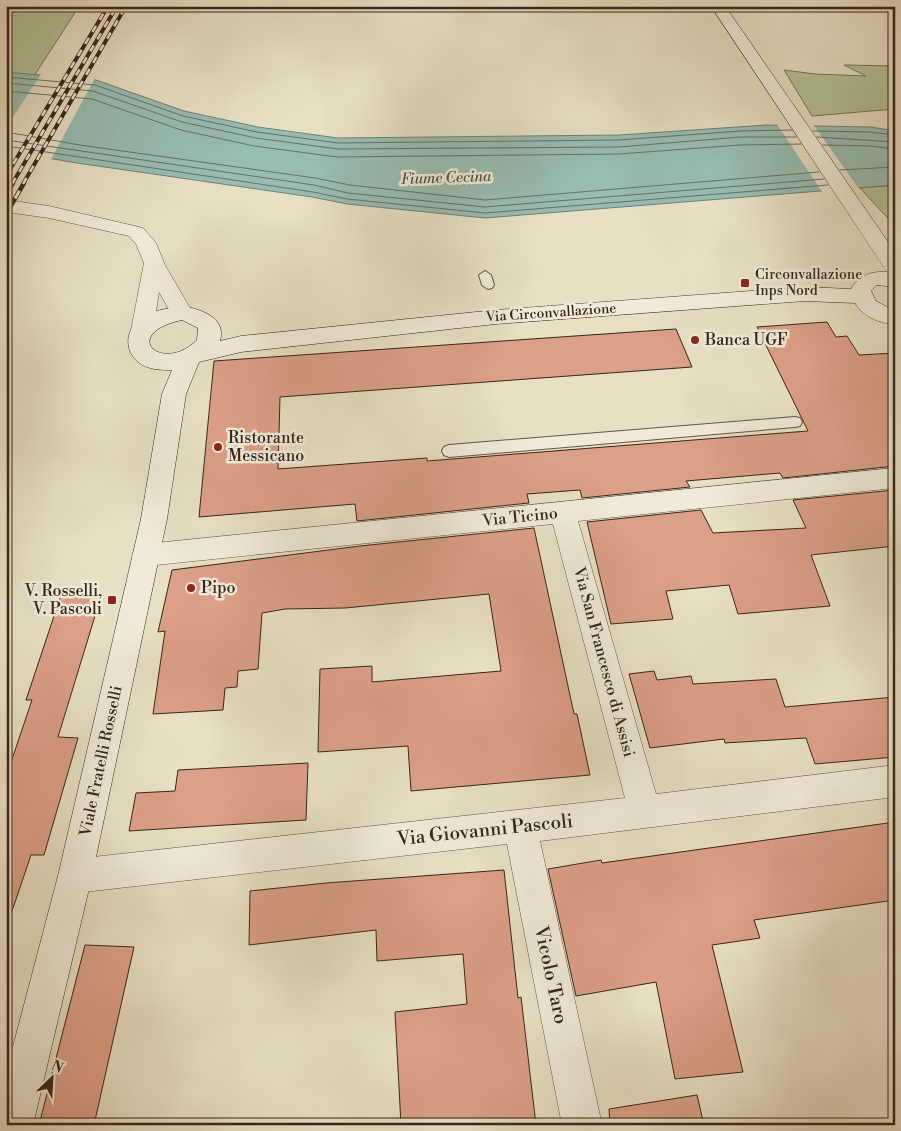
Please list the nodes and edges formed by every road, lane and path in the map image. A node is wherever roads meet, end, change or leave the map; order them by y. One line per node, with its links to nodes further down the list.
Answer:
1 (718, 6): 4 (street)
2 (6, 206): 3 (street)
3 (154, 263): 7 (street); 9 (street)
4 (895, 268)
5 (895, 280): 6 (street)
6 (861, 297): 8 (street); 11 (street, Via Circonvallazione)
7 (182, 313): 9 (street); 10 (street)
8 (895, 318)
9 (142, 330): 13 (street)
10 (210, 331): 11 (street, Via Circonvallazione); 12 (street)
11 (241, 344): 12 (street, Via Circonvallazione)
12 (194, 355): 13 (street); 14 (street, Viale Fratelli Rosselli)
13 (159, 362): 14 (street)
14 (174, 394): 19 (street, Viale Fratelli Rosselli)
15 (795, 422): 16 (lane)
16 (449, 451)
17 (895, 478): 18 (street, Via Ticino)
18 (563, 513): 19 (street, Via Ticino); 21 (street, Via San Francesco di Assisi)
19 (146, 555): 23 (street, Viale Fratelli Rosselli)
20 (895, 781): 21 (street, Via Giovanni Pascoli)
21 (645, 812): 22 (street, Via Giovanni Pascoli)
22 (520, 826): 23 (street, Via Giovanni Pascoli); 25 (street, Vicolo Taro)
23 (75, 876): 24 (street, Viale Fratelli Rosselli)
24 (13, 1125)
25 (582, 1125)

